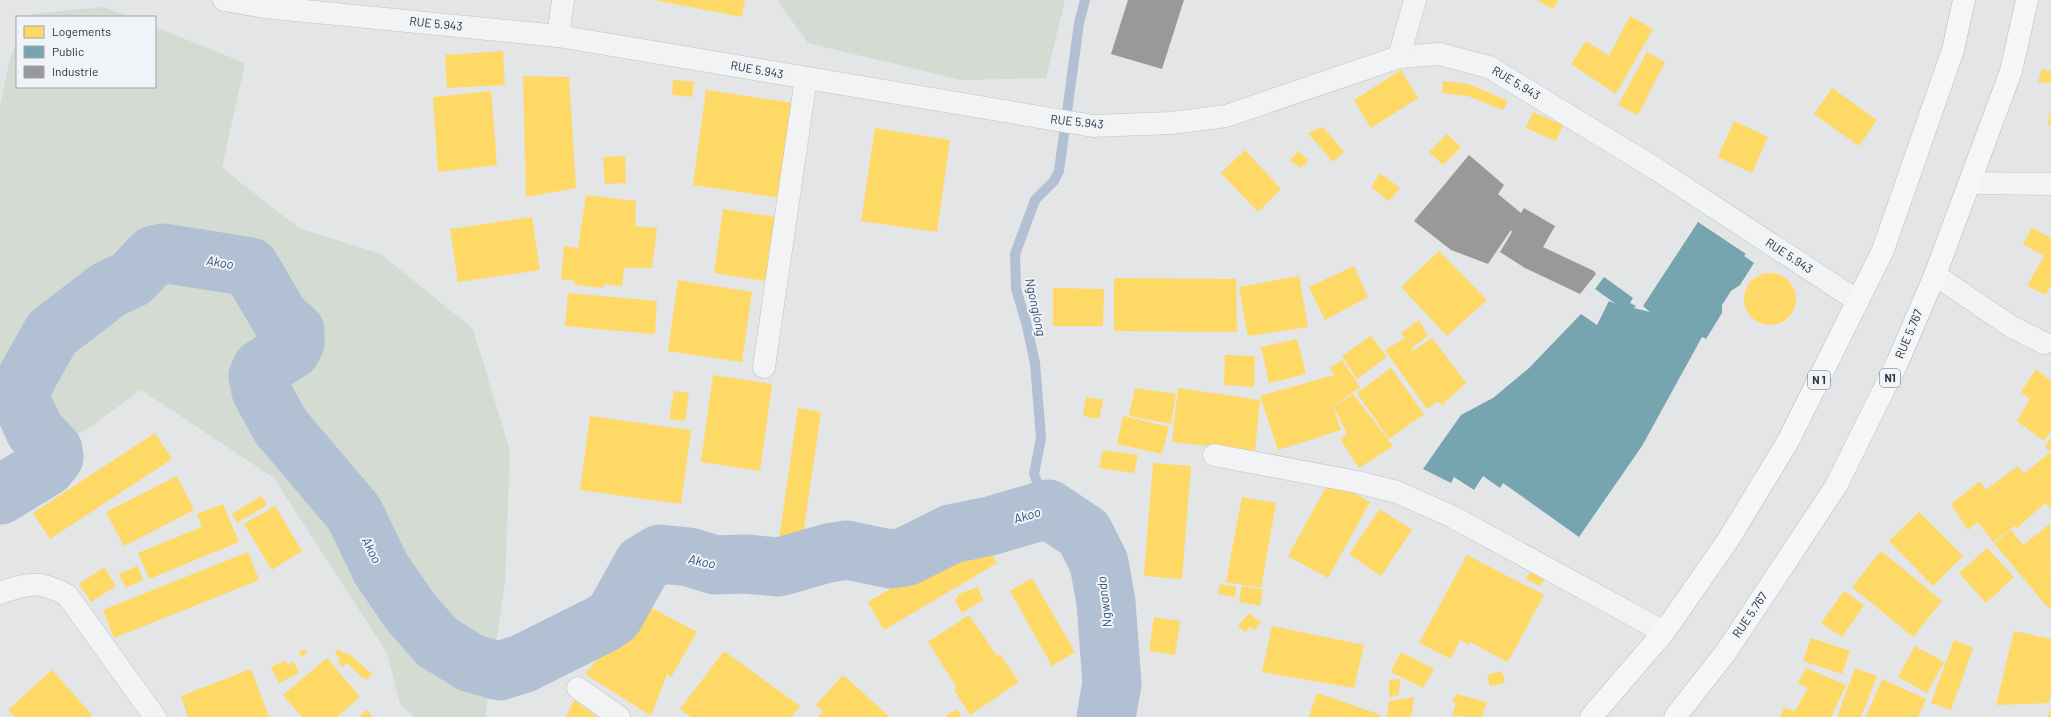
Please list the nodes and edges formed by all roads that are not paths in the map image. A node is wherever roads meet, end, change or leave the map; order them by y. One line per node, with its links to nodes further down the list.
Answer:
1 (224, 0): 6 (street, RUE 5.943)
2 (563, 0): 7 (street)
3 (1415, 0): 8 (street)
4 (1964, 0): 13 (highway, N 1)
5 (2027, 0): 10 (highway, RUE 5.767 / N1)
6 (265, 4): 7 (street, RUE 5.943)
7 (558, 36): 9 (street, RUE 5.943)
8 (1399, 57): 9 (street, RUE 5.943); 13 (street, RUE 5.943)
9 (806, 78): 15 (street)
10 (1970, 183): 11 (street); 12 (highway, RUE 5.767 / N1)
11 (2051, 184)
12 (1935, 275): 14 (street); 23 (highway, RUE 5.767 / N1)
13 (1858, 301): 18 (highway, N 1)
14 (2044, 343)
15 (764, 367)
16 (1214, 455): 18 (street)
17 (0, 593): 20 (street)
18 (1664, 632): 22 (highway, N 1)
19 (578, 688): 21 (street)
20 (155, 717)
21 (619, 717)
22 (1591, 717)
23 (1675, 717)

